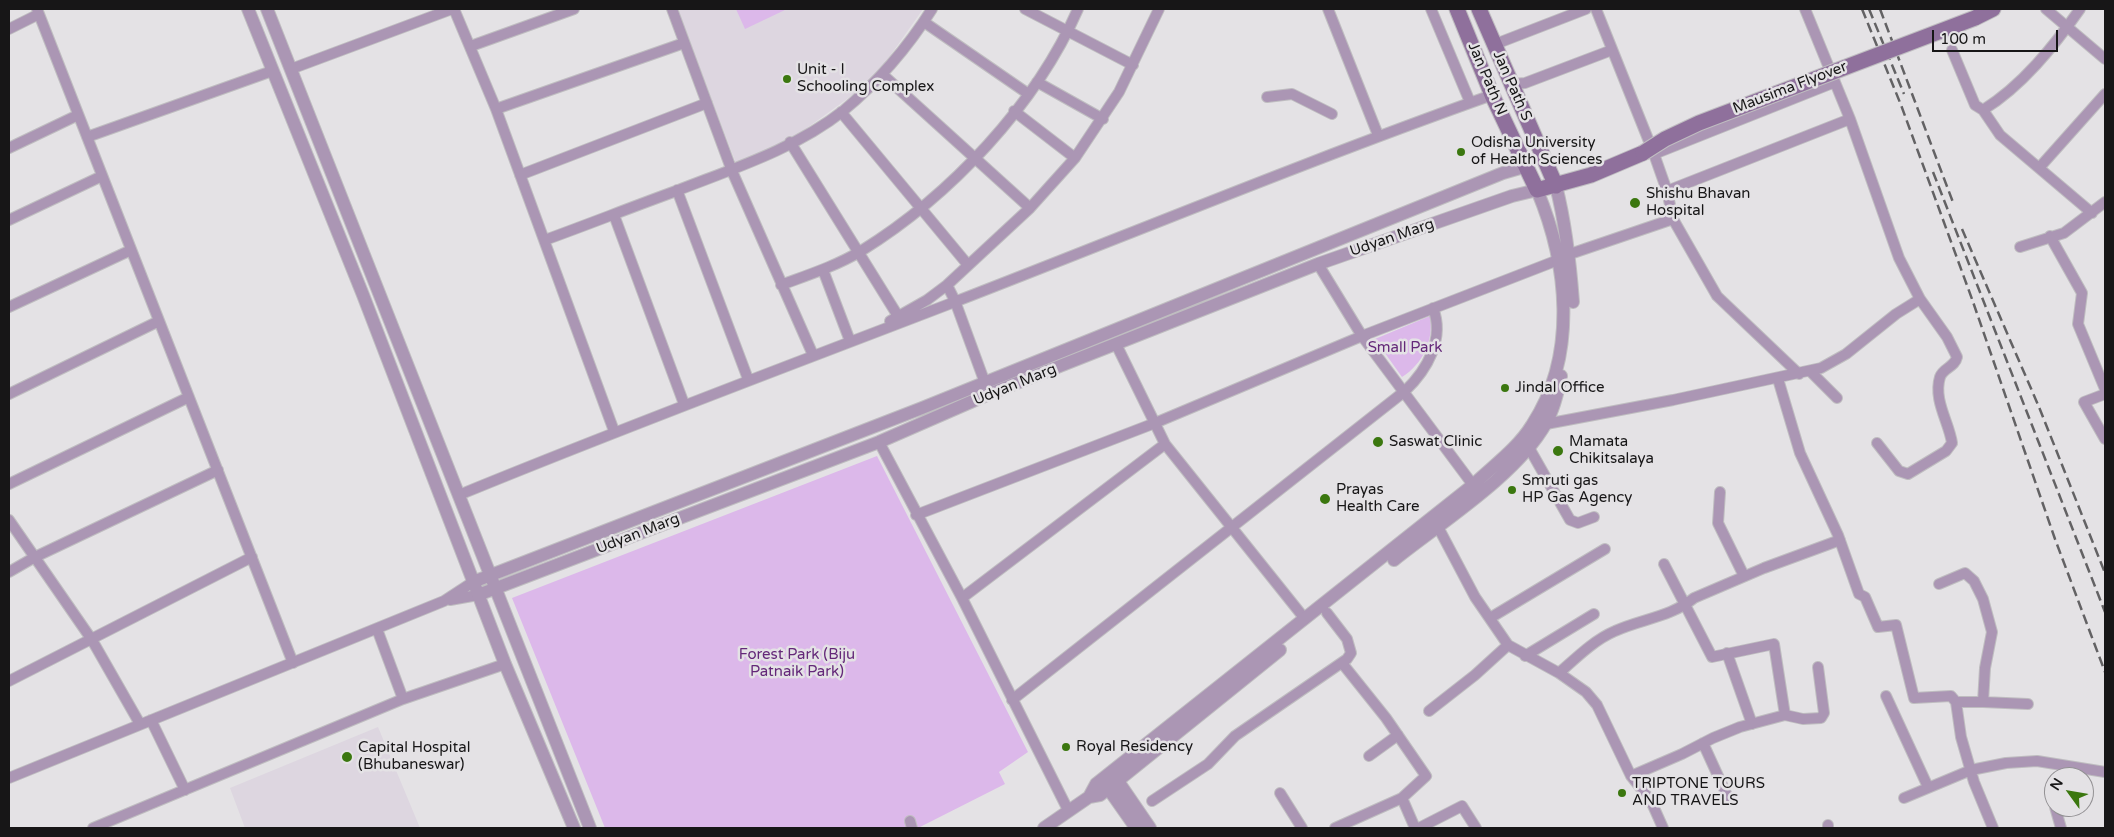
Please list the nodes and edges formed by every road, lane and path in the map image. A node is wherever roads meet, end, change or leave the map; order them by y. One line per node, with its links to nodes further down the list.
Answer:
1 (248, 9): 33 (street)
2 (267, 9): 32 (street)
3 (453, 9): 27 (street); 32 (street)
4 (574, 9): 27 (street)
5 (672, 9): 25 (street)
6 (932, 9): 21 (street)
7 (1026, 9): 24 (street)
8 (1078, 9): 24 (street)
9 (1159, 9): 31 (street)
10 (1328, 9): 52 (street)
11 (1431, 9): 43 (street)
12 (1457, 9): 40 (main road, Jan Path N)
13 (1479, 9): 26 (main road, Jan Path S)
14 (1586, 9): 26 (street)
15 (1596, 9): 28 (street)
16 (1805, 9): 36 (street)
17 (1993, 9): 56 (main road, Mausima Flyover, bridge)
18 (2046, 9): 22 (street)
19 (2080, 9): 22 (street)
20 (38, 12): 23 (street); 49 (street)
21 (924, 22): 34 (street); 38 (street)
22 (2068, 26): 30 (street); 45 (street)
23 (9, 28)
24 (1068, 30): 31 (street); 35 (street)
25 (684, 43): 42 (street); 44 (street)
26 (1493, 45): 37 (main road, Jan Path S)
27 (471, 46): 44 (street)
28 (1612, 50): 37 (street); 56 (street)
29 (1952, 50): 45 (street)
30 (2105, 59)
31 (1133, 65): 50 (street)
32 (291, 70): 125 (street)
33 (272, 71): 53 (street); 139 (street)
34 (882, 74): 47 (street); 57 (street)
35 (1037, 82): 38 (street); 50 (street)
36 (1835, 82): 51 (street); 56 (street)
37 (1512, 84): 59 (main road, Jan Path S)
38 (1027, 93): 46 (street)
39 (2105, 94): 61 (street)
40 (1492, 95): 43 (street); 60 (main road, Jan Path N)
41 (1267, 97): 48 (street)
42 (707, 102): 62 (street); 64 (street)
43 (1470, 102): 52 (street)
44 (496, 109): 64 (street)
45 (1983, 110): 61 (street)
46 (1014, 111): 57 (street); 58 (street)
47 (841, 112): 54 (street); 71 (street)
48 (1332, 114)
49 (78, 115): 53 (street); 55 (street)
50 (1103, 119): 58 (street)
51 (1850, 120): 68 (street); 88 (street)
52 (1378, 135): 89 (street)
53 (87, 137): 63 (street)
54 (790, 142): 62 (street); 80 (street)
55 (9, 148)
56 (1648, 154): 65 (main road, Mausima Flyover); 68 (street)
57 (975, 158): 70 (street); 71 (street)
58 (1075, 158): 70 (street)
59 (1544, 159): 60 (main road, Udyan Marg); 65 (main road, Jan Path S)
60 (1527, 166): 67 (main road, Jan Path N); 103 (street, Udyan Marg)
61 (2039, 168): 72 (street)
62 (732, 170): 66 (street); 86 (street)
63 (102, 176): 75 (street); 79 (street)
64 (520, 176): 77 (street)
65 (1556, 186): 67 (main road, Udyan Marg); 81 (street, Jan Path S)
66 (677, 190): 73 (street); 101 (street)
67 (1537, 190): 82 (street, Jan Path N); 84 (street, Udyan Marg)
68 (1667, 191): 74 (street)
69 (2105, 202): 72 (street)
70 (1030, 208): 83 (street)
71 (923, 209): 80 (street); 83 (street)
72 (2092, 213): 76 (street)
73 (614, 215): 77 (street); 110 (street)
74 (1674, 219): 81 (street); 100 (street)
75 (9, 220)
76 (2050, 236): 78 (street); 104 (street)
77 (545, 240): 113 (street)
78 (2020, 247)
79 (131, 250): 90 (street); 93 (street)
80 (860, 252): 85 (street); 92 (street)
81 (1570, 254): 112 (street, Jan Path S)
82 (1558, 260): 91 (street); 119 (street, Jan Path N)
83 (968, 264): 87 (street)
84 (1318, 264): 95 (street); 97 (street, Udyan Marg)
85 (823, 270): 86 (street); 96 (street)
86 (781, 285): 98 (street)
87 (947, 285): 89 (street); 92 (street)
88 (1920, 299): 99 (street); 117 (street)
89 (955, 302): 94 (street); 103 (street)
90 (9, 307)
91 (1433, 308): 95 (street); 105 (street)
92 (898, 316): 94 (street)
93 (159, 322): 106 (street); 108 (street)
94 (875, 331): 96 (street)
95 (1362, 336): 105 (street); 111 (street)
96 (850, 341): 98 (street)
97 (1116, 344): 111 (street); 116 (street, Udyan Marg)
98 (813, 355): 101 (street)
99 (1810, 371): 100 (street); 109 (street)
100 (1799, 374): 102 (street)
101 (748, 379): 110 (street)
102 (1778, 379): 112 (street); 131 (street)
103 (985, 383): 115 (street, Udyan Marg)
104 (2105, 389)
105 (1405, 391): 123 (street); 130 (street)
106 (9, 394)
107 (2105, 394): 114 (street)
108 (189, 397): 121 (street); 122 (street)
109 (1837, 398)
110 (684, 404): 113 (street)
111 (1155, 424): 118 (street); 126 (street)
112 (1546, 424): 119 (street)
113 (614, 431): 125 (street)
114 (2105, 439)
115 (839, 441): 120 (street); 137 (street, Udyan Marg)
116 (879, 442): 120 (street, Udyan Marg); 126 (street)
117 (1876, 443)
118 (1165, 444): 130 (street); 143 (street)
119 (1523, 444): 123 (street); 127 (street); 129 (street)
120 (844, 455): 141 (street, Udyan Marg)
121 (218, 470): 133 (street); 134 (street)
122 (9, 484)
123 (1473, 484): 149 (street)
124 (1720, 492): 138 (street)
125 (459, 495): 137 (street)
126 (916, 515): 143 (street)
127 (1594, 517)
128 (9, 520): 133 (street)
129 (1438, 525): 146 (street); 148 (street)
130 (1232, 527): 149 (street); 163 (street)
131 (1840, 540): 138 (street); 164 (street)
132 (1605, 550): 148 (street)
133 (35, 557): 136 (street); 151 (street)
134 (252, 557): 151 (street); 155 (street)
135 (1664, 564): 145 (street)
136 (9, 572)
137 (492, 576): 139 (street, Udyan Marg); 141 (street)
138 (1744, 576): 145 (street)
139 (473, 582): 142 (street); 144 (street)
140 (1939, 584): 165 (street)
141 (497, 588): 142 (street, Udyan Marg); 190 (street)
142 (478, 595): 144 (street); 156 (street)
143 (962, 598): 163 (street)
144 (444, 601): 150 (street)
145 (1684, 606): 153 (street); 159 (street)
146 (1327, 613): 157 (street); 179 (street)
147 (1594, 614): 154 (street)
148 (1490, 618): 152 (street)
149 (1305, 619): 179 (street)
150 (377, 629): 155 (street); 162 (street)
151 (92, 640): 160 (street); 170 (street)
152 (1508, 645): 154 (street); 167 (street)
153 (1727, 654): 168 (street); 171 (street)
154 (1525, 656): 159 (street)
155 (293, 663): 169 (street)
156 (505, 664): 162 (street); 189 (street)
157 (1342, 664): 172 (street); 186 (street)
158 (1818, 667): 168 (street)
159 (1560, 673): 177 (street)
160 (9, 681)
161 (1886, 696): 180 (street)
162 (403, 699): 181 (street)
163 (1012, 700): 187 (street)
164 (1956, 702): 165 (street); 175 (street)
165 (1983, 702): 166 (street)
166 (2028, 704)
167 (1428, 711)
168 (1785, 715): 171 (street)
169 (151, 720): 170 (street); 181 (street)
170 (140, 724): 178 (street)
171 (1752, 724): 173 (street)
172 (1398, 735): 174 (street); 183 (street)
173 (1702, 743): 177 (street); 185 (street)
174 (1369, 756)
175 (1971, 770): 176 (street); 180 (street); 199 (street)
176 (2105, 772)
177 (1631, 776): 198 (street)
178 (9, 778)
179 (1110, 780): 187 (street); 192 (street); 193 (street)
180 (1928, 787): 184 (street)
181 (185, 790): 188 (street)
182 (1280, 793): 194 (street)
183 (1402, 798): 195 (street); 196 (street)
184 (1904, 798)
185 (1729, 800)
186 (1152, 801)
187 (1068, 810): 191 (street)
188 (97, 828)
189 (574, 828)
190 (590, 828)
191 (1044, 828)
192 (1136, 828)
193 (1150, 828)
194 (1302, 828)
195 (1335, 828)
196 (1417, 828): 197 (street)
197 (1476, 828)
198 (1663, 828)
199 (1994, 828)

